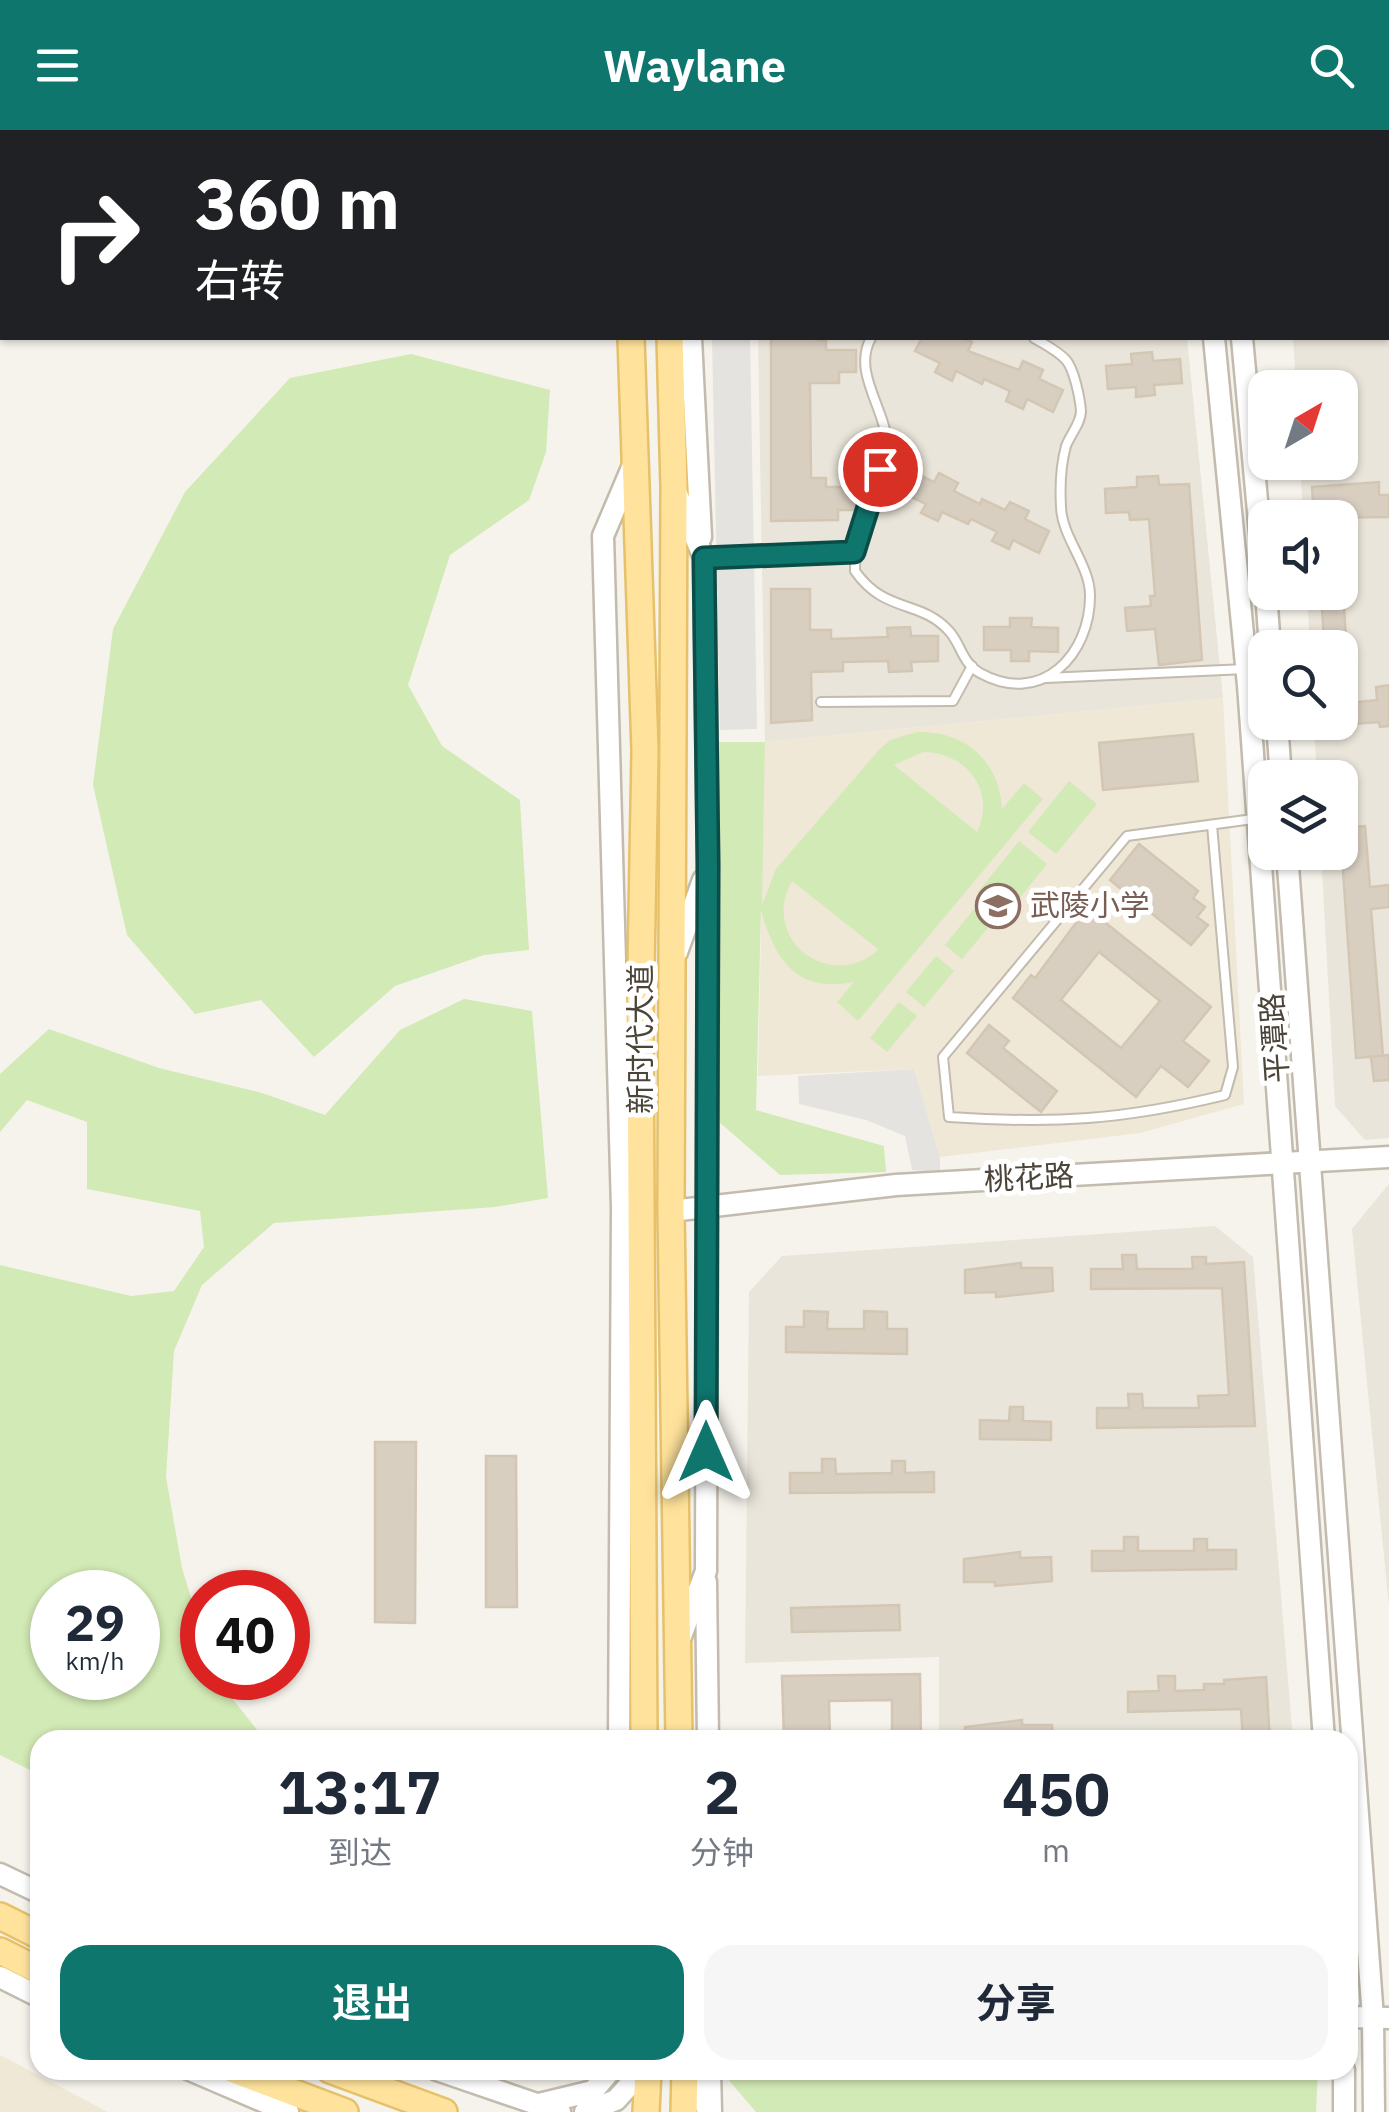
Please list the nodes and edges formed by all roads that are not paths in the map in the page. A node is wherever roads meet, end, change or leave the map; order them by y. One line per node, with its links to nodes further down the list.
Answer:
1 (630, 340): 8 (main road, 新时代大道)
2 (670, 340): 9 (main road, 新时代大道)
3 (690, 340): 12 (street)
4 (870, 340): 11 (lane)
5 (1037, 340): 15 (lane)
6 (1214, 340): 14 (street, 平潭路)
7 (1242, 340): 10 (street)
8 (637, 456): 31 (street); 34 (main road, 新时代大道)
9 (674, 487): 12 (street); 23 (main road, 新时代大道)
10 (1257, 500)
11 (854, 552): 12 (lane); 13 (lane)
12 (703, 556): 20 (street)
13 (972, 666): 15 (lane); 16 (lane)
14 (1246, 669): 15 (lane); 17 (street, 平潭路)
15 (1044, 678)
16 (821, 702)
17 (1253, 760)
18 (1248, 820): 19 (lane)
19 (1212, 825): 19 (lane)
20 (708, 864): 23 (street); 27 (street)
21 (1262, 870): 26 (street, 平潭路)
22 (1288, 870): 25 (street, 平潭路)
23 (673, 963): 28 (main road, 新时代大道)
24 (1389, 1157): 25 (street, 桃花路)
25 (1312, 1162): 26 (street, 桃花路); 38 (street, 平潭路)
26 (1284, 1164): 27 (street, 桃花路); 37 (street, 平潭路)
27 (704, 1205): 28 (street, 桃花路); 29 (street)
28 (671, 1211): 30 (main road, 新时代大道)
29 (706, 1572): 30 (street); 36 (street)
30 (680, 1641): 35 (main road, 新时代大道)
31 (620, 1666): 32 (street); 33 (street)
32 (619, 1730)
33 (643, 1730)
34 (644, 1730)
35 (679, 1730)
36 (708, 1730)
37 (1323, 1730)
38 (1358, 1730)
39 (1358, 1733): 48 (street, 平潭路)
40 (0, 1874): 41 (street)
41 (30, 1889)
42 (0, 1916): 43 (main road)
43 (30, 1931)
44 (0, 1951): 45 (main road)
45 (30, 1967)
46 (0, 1977): 47 (street)
47 (30, 1992)
48 (1381, 2018): 70 (street, 平潭路)
49 (213, 2080): 61 (street)
50 (260, 2080): 62 (main road)
51 (357, 2080): 63 (main road)
52 (467, 2080): 60 (street)
53 (602, 2080): 60 (street)
54 (635, 2080): 65 (street)
55 (645, 2080): 66 (main road)
56 (686, 2080): 67 (main road)
57 (692, 2080): 68 (street)
58 (710, 2080): 68 (street)
59 (1344, 2080): 69 (street)
60 (538, 2104): 64 (street)
61 (288, 2112)
62 (345, 2112)
63 (444, 2112)
64 (560, 2112)
65 (585, 2112)
66 (646, 2112)
67 (684, 2112)
68 (710, 2112)
69 (1344, 2112)
70 (1374, 2112)

